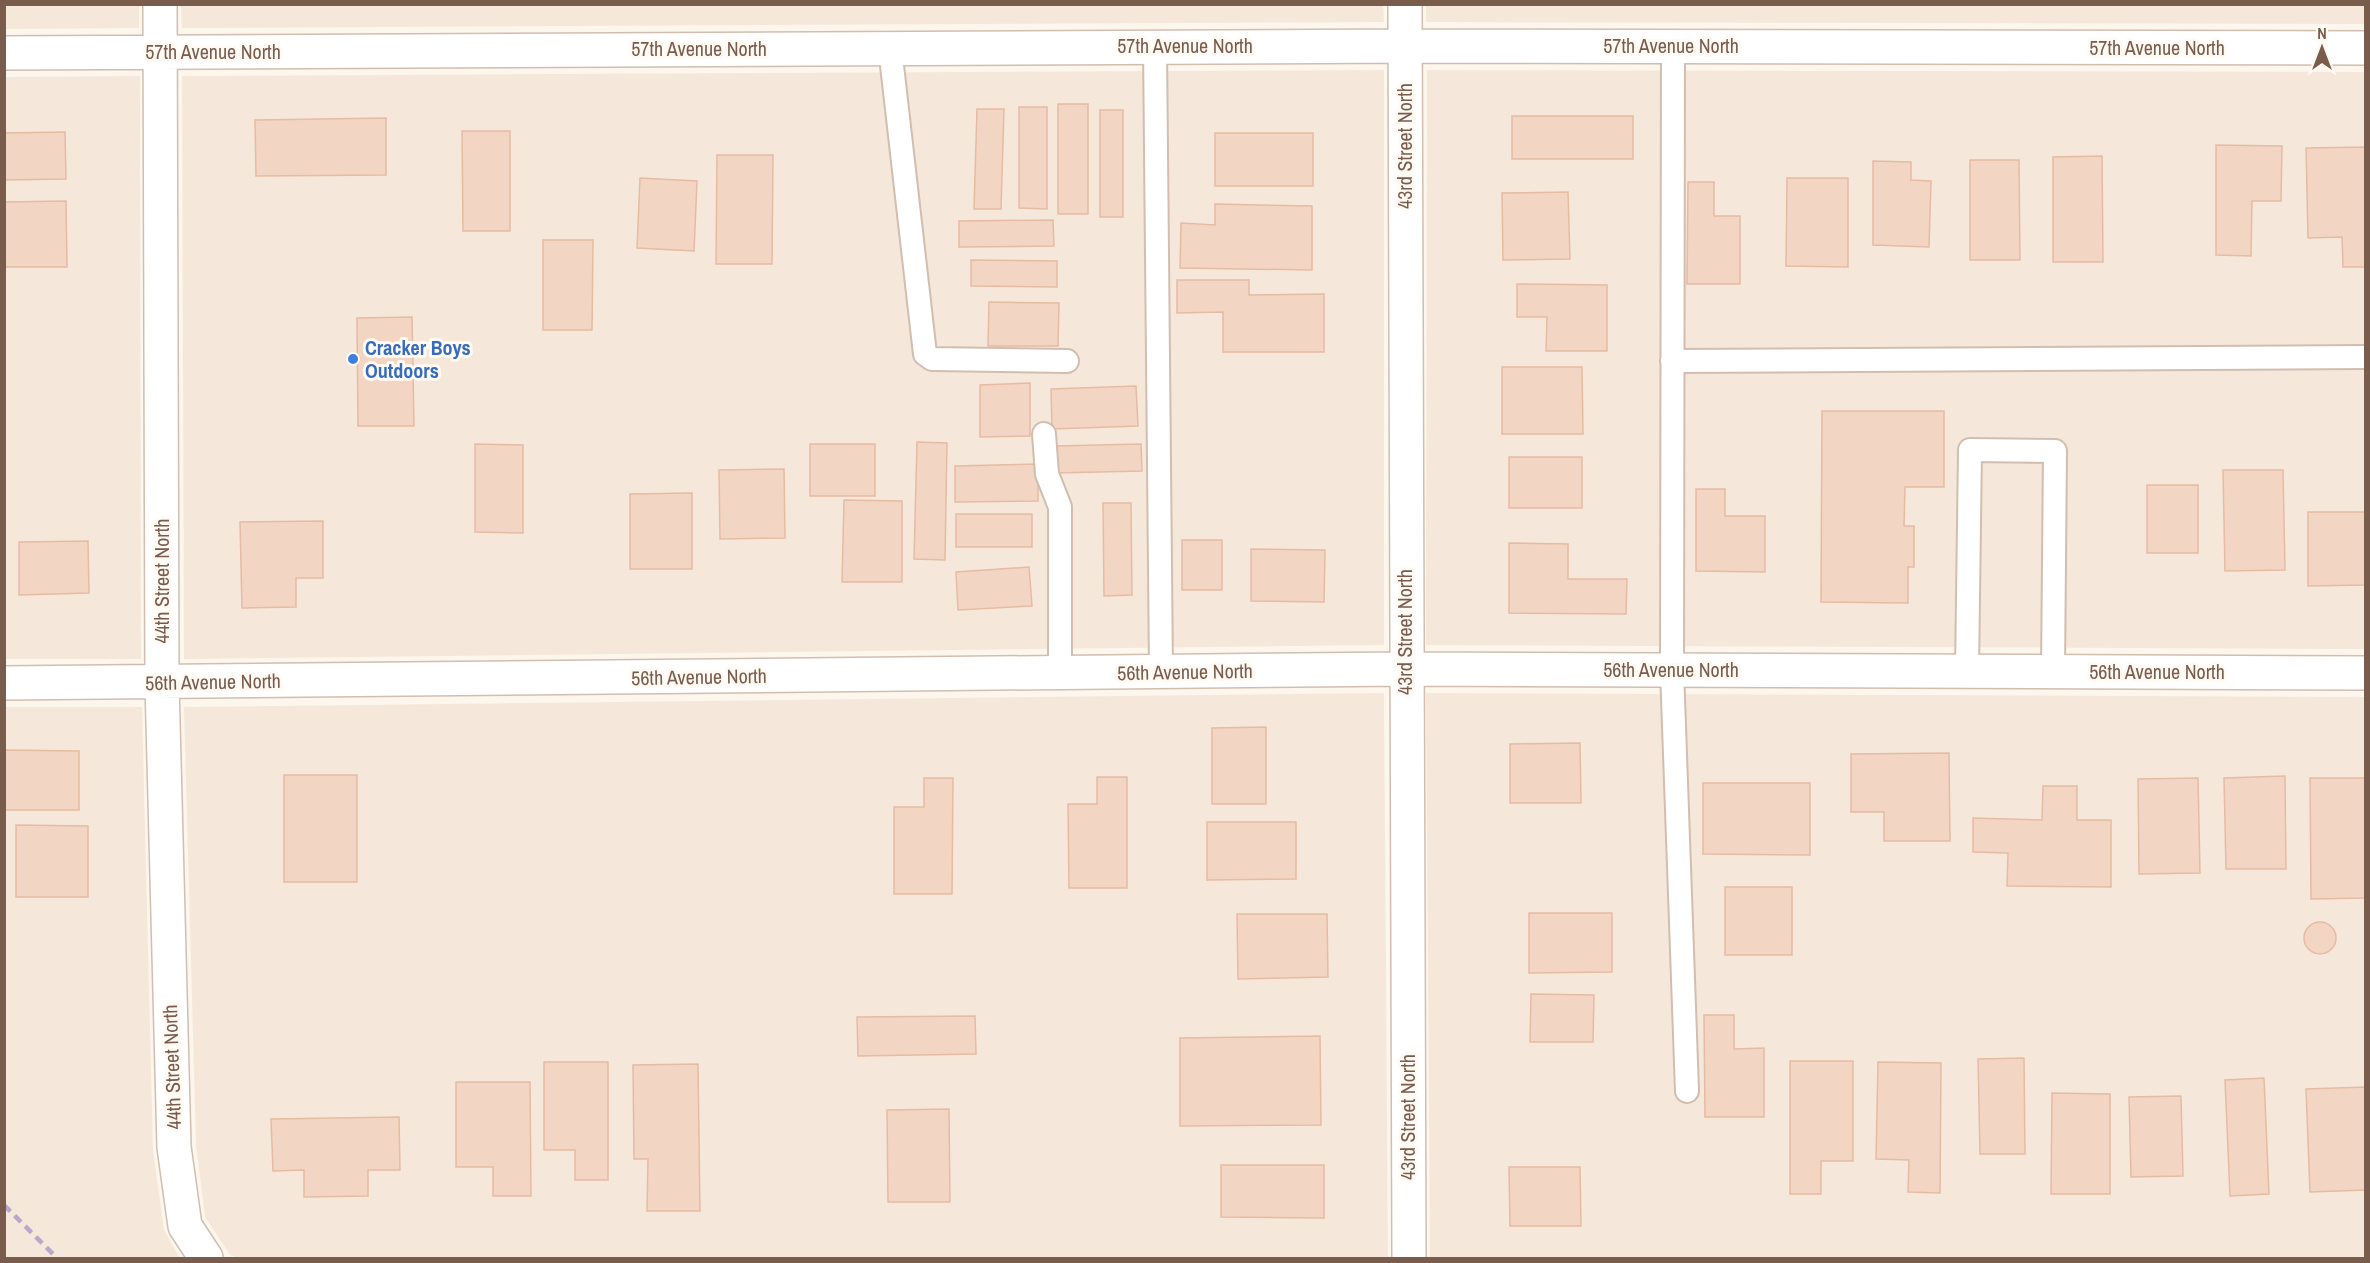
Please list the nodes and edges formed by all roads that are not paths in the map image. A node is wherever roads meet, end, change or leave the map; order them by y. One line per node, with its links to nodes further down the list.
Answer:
1 (160, 4): 8 (street, 44th Street North)
2 (1405, 4): 4 (street, 43rd Street North)
3 (1155, 46): 4 (street, 57th Avenue North); 6 (street, 57th Avenue North); 17 (lane)
4 (1405, 46): 5 (street, 57th Avenue North); 14 (street, 43rd Street North)
5 (1673, 46): 7 (street, 57th Avenue North); 12 (lane)
6 (890, 48): 8 (street, 57th Avenue North); 11 (lane)
7 (2366, 48)
8 (161, 52): 9 (street, 57th Avenue North); 22 (street, 44th Street North)
9 (4, 53)
10 (2366, 357): 12 (lane)
11 (1067, 361)
12 (1672, 361): 15 (lane)
13 (1044, 434): 19 (lane)
14 (1405, 669): 15 (street, 56th Avenue North); 17 (street, 56th Avenue North); 25 (street, 43rd Street North)
15 (1672, 670): 16 (street, 56th Avenue North); 23 (lane)
16 (1967, 671): 18 (street, 56th Avenue North); 18 (lane)
17 (1161, 672): 19 (street, 56th Avenue North)
18 (2053, 672): 20 (street, 56th Avenue North)
19 (1060, 673): 22 (street, 56th Avenue North)
20 (2366, 673)
21 (4, 683): 22 (street, 56th Avenue North)
22 (162, 683): 24 (street, 44th Street North)
23 (1687, 1091)
24 (206, 1258)
25 (1409, 1258)

